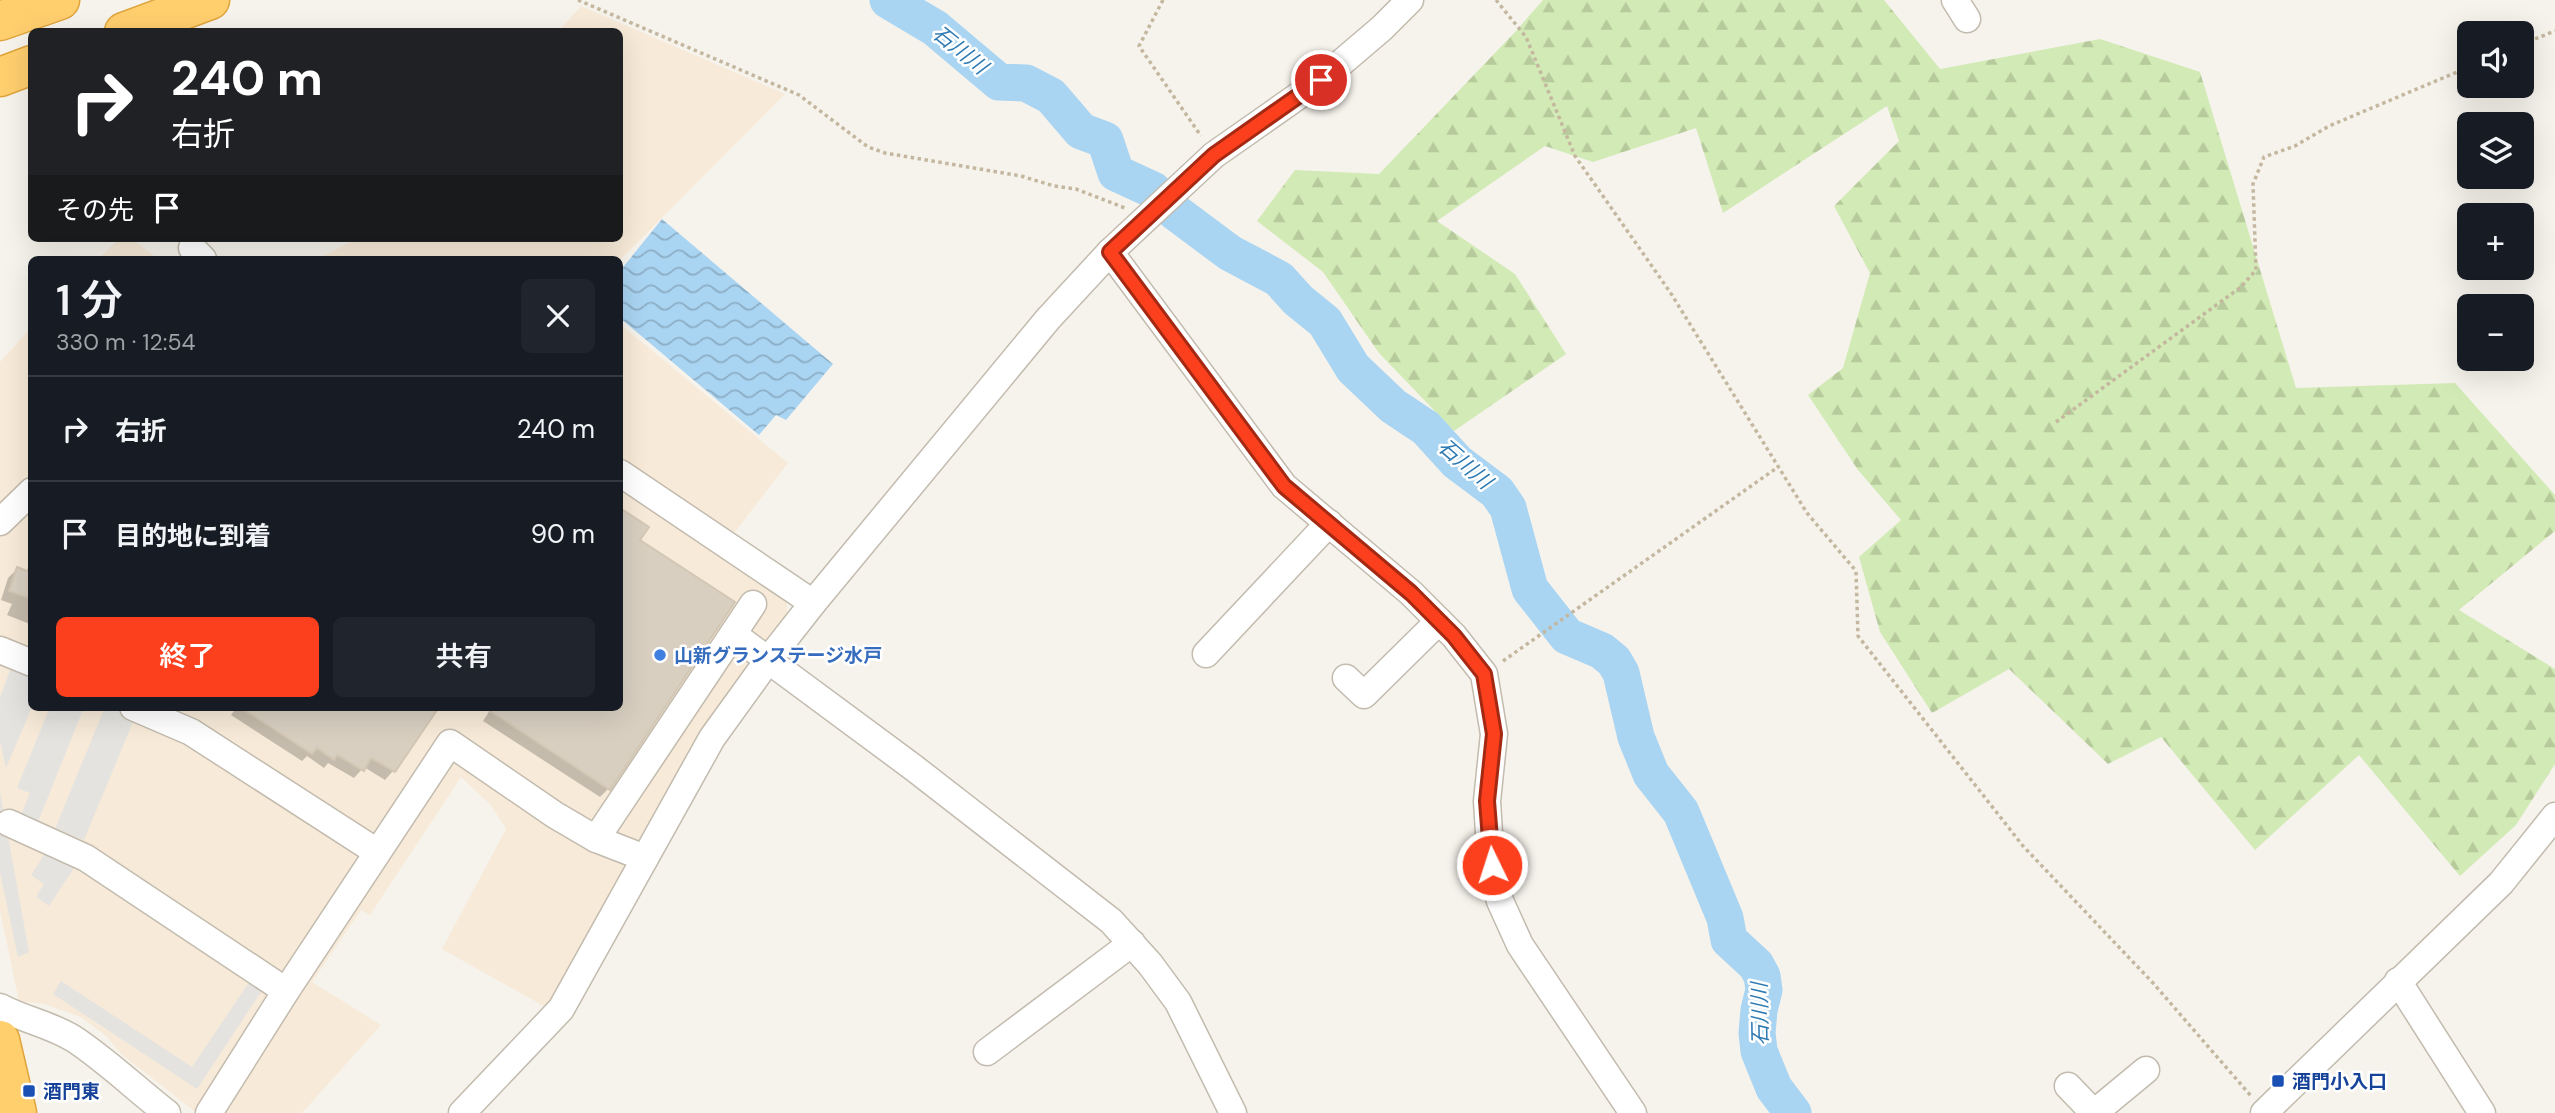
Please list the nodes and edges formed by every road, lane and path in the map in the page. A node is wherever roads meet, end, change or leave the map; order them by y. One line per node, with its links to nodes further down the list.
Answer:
1 (60, 0): 7 (highway)
2 (211, 0): 8 (highway)
3 (578, 0): 15 (path)
4 (1163, 0): 14 (path)
5 (1410, 0): 14 (street)
6 (1496, 0): 18 (path)
7 (0, 22)
8 (135, 28)
9 (2555, 31): 10 (path)
10 (2534, 39)
11 (28, 66): 13 (highway)
12 (2457, 72): 17 (path)
13 (0, 77)
14 (1214, 155): 15 (street)
15 (1157, 208): 16 (street)
16 (1110, 252): 22 (street); 23 (street)
17 (2056, 422)
18 (1778, 467): 31 (path); 47 (path)
19 (623, 475): 23 (street)
20 (28, 495): 21 (street)
21 (0, 522)
22 (1329, 523): 25 (street); 28 (street)
23 (813, 603): 29 (street)
24 (753, 604): 26 (street)
25 (1439, 621): 31 (street); 32 (street)
26 (733, 634): 29 (street); 36 (street)
27 (4, 651): 30 (street)
28 (1206, 654)
29 (769, 659): 38 (street); 39 (street)
30 (28, 661)
31 (1484, 674): 53 (street)
32 (1346, 678)
33 (142, 711): 37 (street)
34 (2554, 820): 40 (street)
35 (9, 823): 41 (street)
36 (596, 839): 37 (street); 38 (street)
37 (377, 852): 41 (street)
38 (645, 859): 51 (street)
39 (1132, 943): 44 (street); 52 (street)
40 (2398, 981): 47 (street); 55 (street)
41 (286, 991): 50 (street)
42 (0, 1007): 49 (street)
43 (0, 1040): 48 (highway)
44 (986, 1052)
45 (2146, 1070): 54 (street)
46 (2068, 1086): 54 (street)
47 (2264, 1112)
48 (17, 1113)
49 (167, 1113)
50 (209, 1113)
51 (462, 1113)
52 (1233, 1113)
53 (1633, 1113)
54 (2094, 1113)
55 (2482, 1113)

